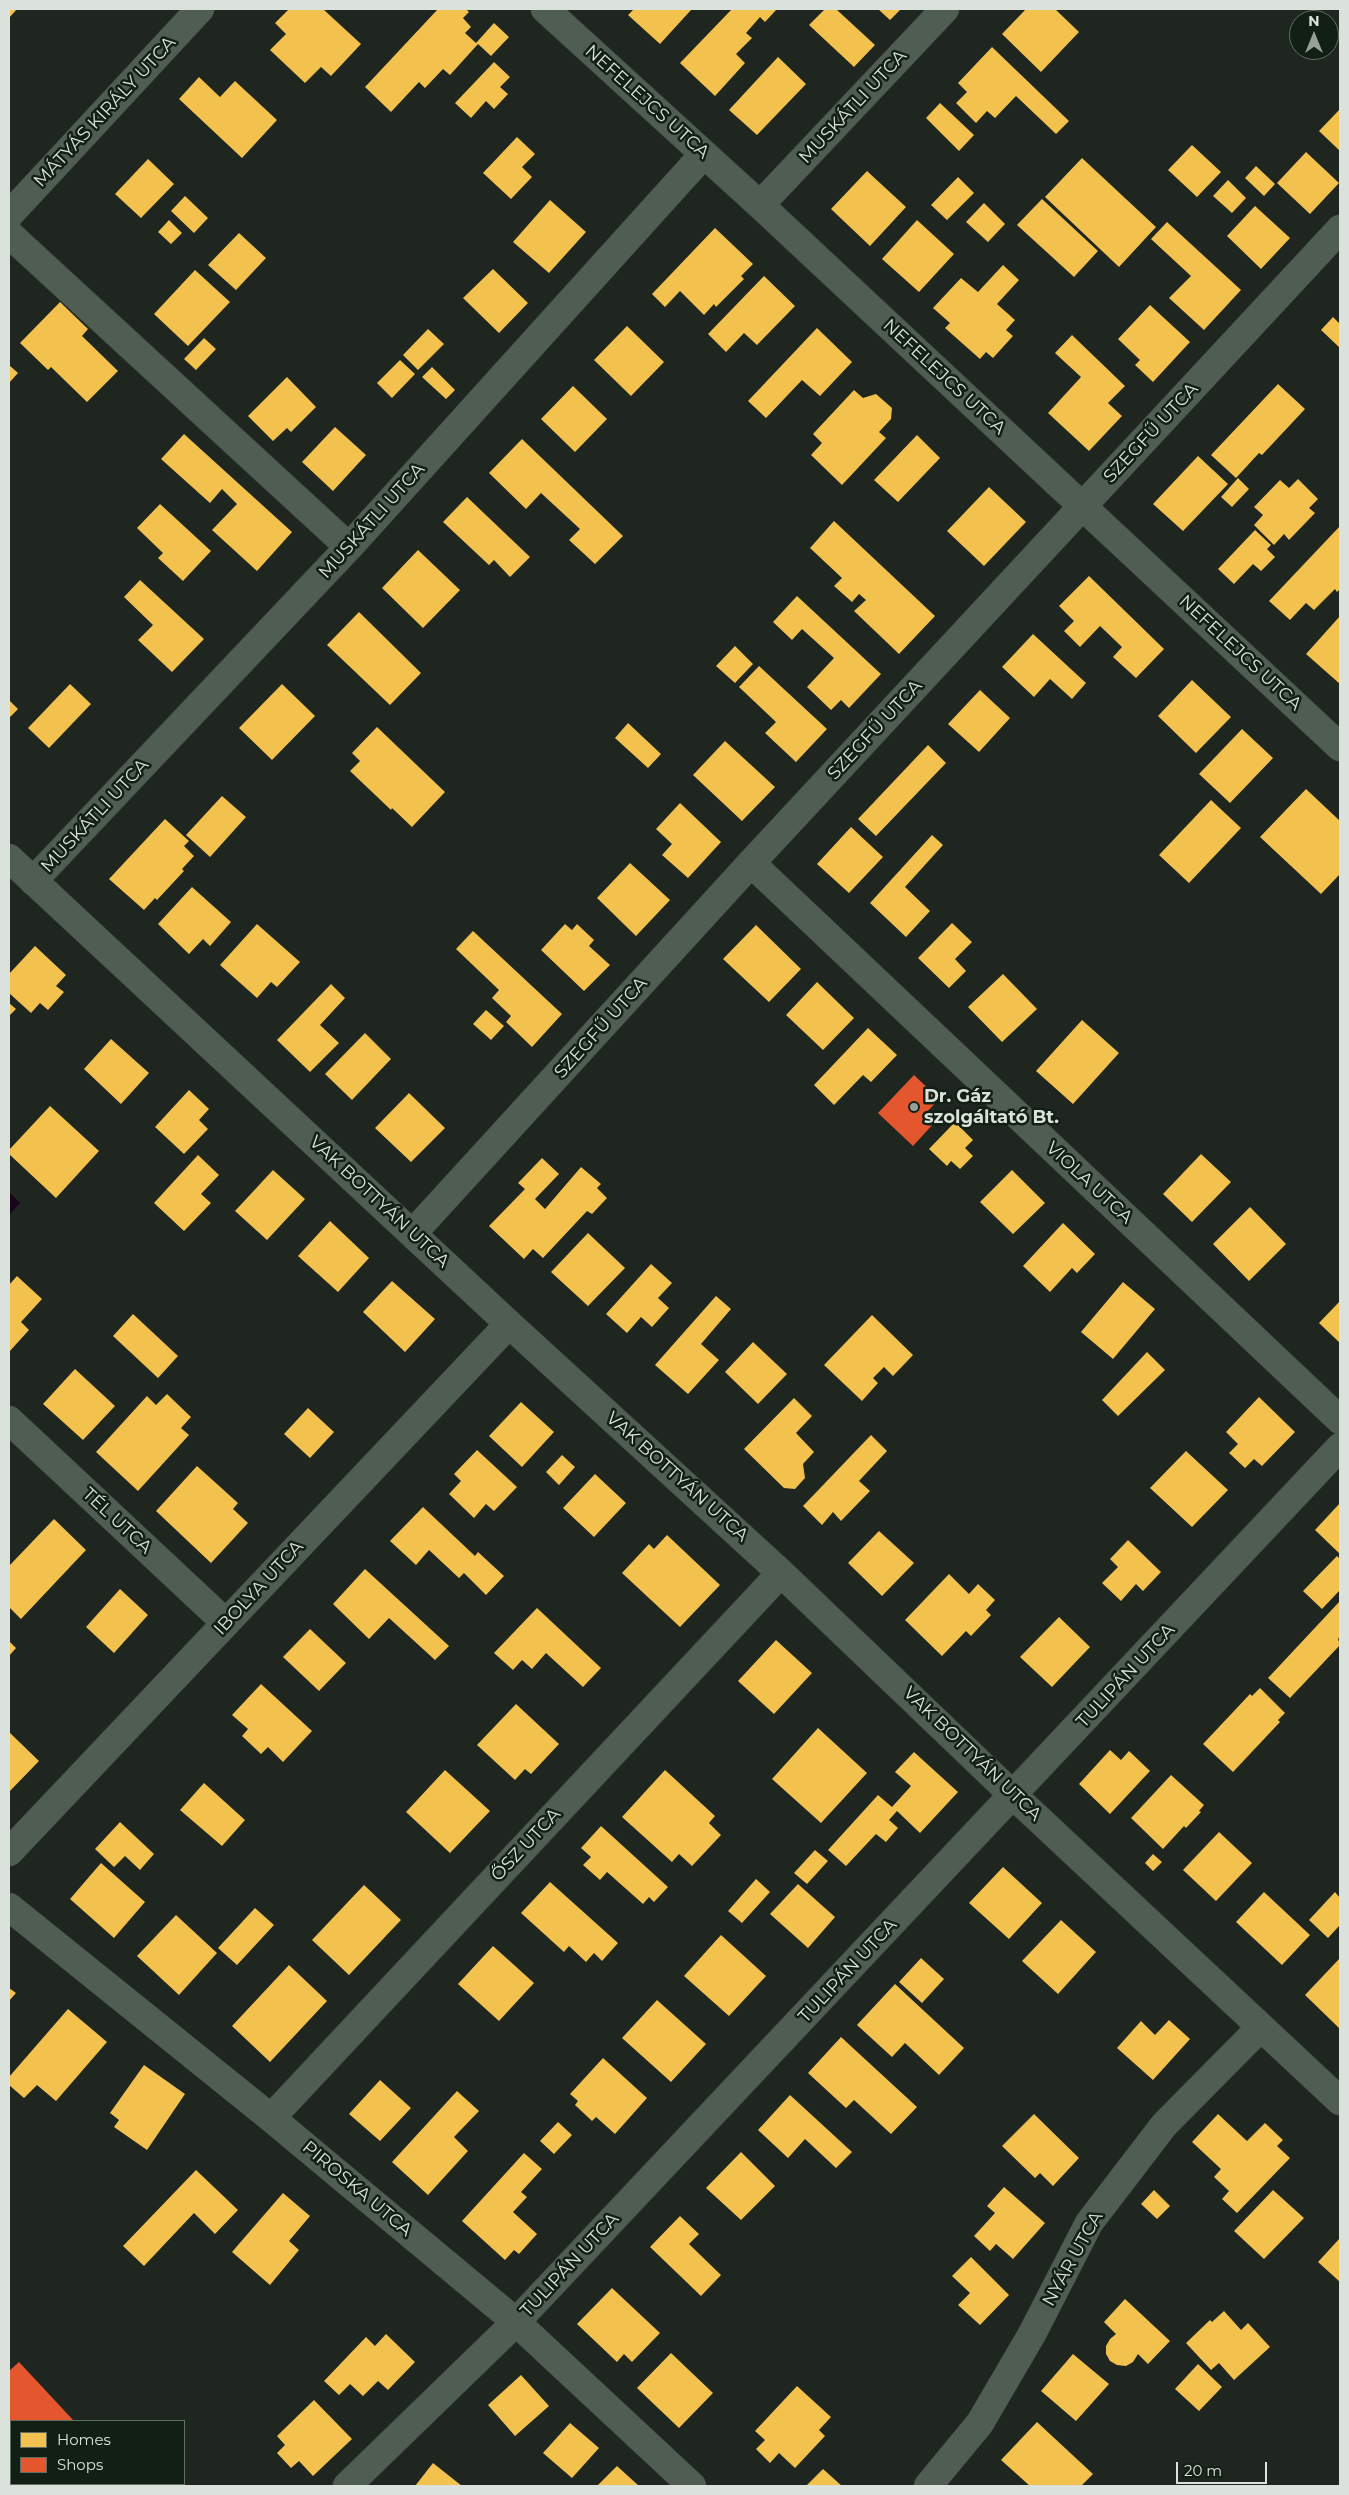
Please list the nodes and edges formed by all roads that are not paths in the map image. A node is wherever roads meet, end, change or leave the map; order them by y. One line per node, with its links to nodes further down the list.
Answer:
1 (200, 9): 6 (street, MÁTYÁS KIRÁLY UTCA)
2 (546, 9): 4 (street, NEFELEJCS UTCA)
3 (945, 9): 5 (street, MUSKÁTLI UTCA)
4 (704, 154): 5 (street, NEFELEJCS UTCA); 10 (street, MUSKÁTLI UTCA)
5 (760, 205): 9 (street, NEFELEJCS UTCA)
6 (9, 215)
7 (1340, 229): 9 (street, SZEGFŰ UTCA)
8 (9, 234): 10 (street)
9 (1082, 507): 11 (street, NEFELEJCS UTCA); 13 (street, SZEGFŰ UTCA)
10 (350, 547): 14 (street, MUSKÁTLI UTCA)
11 (1340, 747)
12 (9, 858): 14 (street, VAK BOTTYÁN UTCA)
13 (751, 863): 15 (street, SZEGFŰ UTCA); 18 (street, VIOLA UTCA)
14 (33, 881): 15 (street, VAK BOTTYÁN UTCA)
15 (413, 1233): 16 (street, VAK BOTTYÁN UTCA)
16 (509, 1324): 20 (street, VAK BOTTYÁN UTCA); 21 (street, IBOLYA UTCA)
17 (9, 1420): 21 (street, TÉL UTCA)
18 (1340, 1420)
19 (1340, 1447): 22 (street, TULIPÁN UTCA)
20 (782, 1573): 22 (street, VAK BOTTYÁN UTCA); 27 (street, ŐSZ UTCA)
21 (226, 1623): 23 (street, IBOLYA UTCA)
22 (1014, 1796): 25 (street, VAK BOTTYÁN UTCA); 28 (street, TULIPÁN UTCA)
23 (9, 1852)
24 (9, 1907): 27 (street, PIROSKA UTCA)
25 (1261, 2026): 26 (street, VAK BOTTYÁN UTCA); 31 (street, NYÁR UTCA)
26 (1340, 2101)
27 (271, 2118): 28 (street, PIROSKA UTCA)
28 (516, 2322): 29 (street, TULIPÁN UTCA); 30 (street, PIROSKA UTCA)
29 (348, 2486)
30 (692, 2486)
31 (928, 2486)

